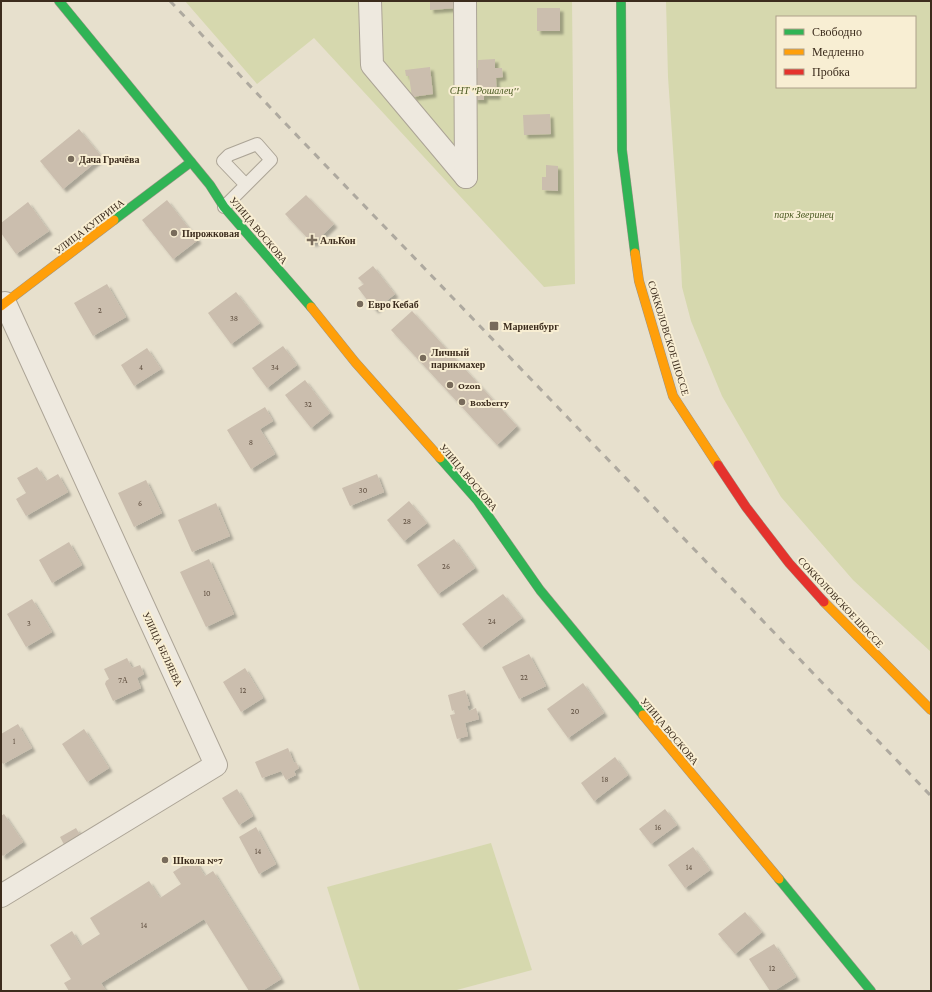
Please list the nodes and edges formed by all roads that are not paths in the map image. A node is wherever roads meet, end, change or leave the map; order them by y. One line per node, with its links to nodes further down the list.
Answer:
1 (59, 1): 5 (street, УЛИЦА ВОСКОВА)
2 (370, 1): 3 (street)
3 (465, 1)
4 (621, 1): 9 (street, СОККОЛОВСКОЕ ШОССЕ)
5 (191, 162): 7 (street, УЛИЦА ВОСКОВА); 8 (street, УЛИЦА КУПРИНА)
6 (246, 185): 7 (lane)
7 (224, 207): 11 (street, УЛИЦА ВОСКОВА)
8 (3, 305): 10 (street, УЛИЦА БЕЛЯЕВА)
9 (931, 710)
10 (1, 896)
11 (871, 991)

